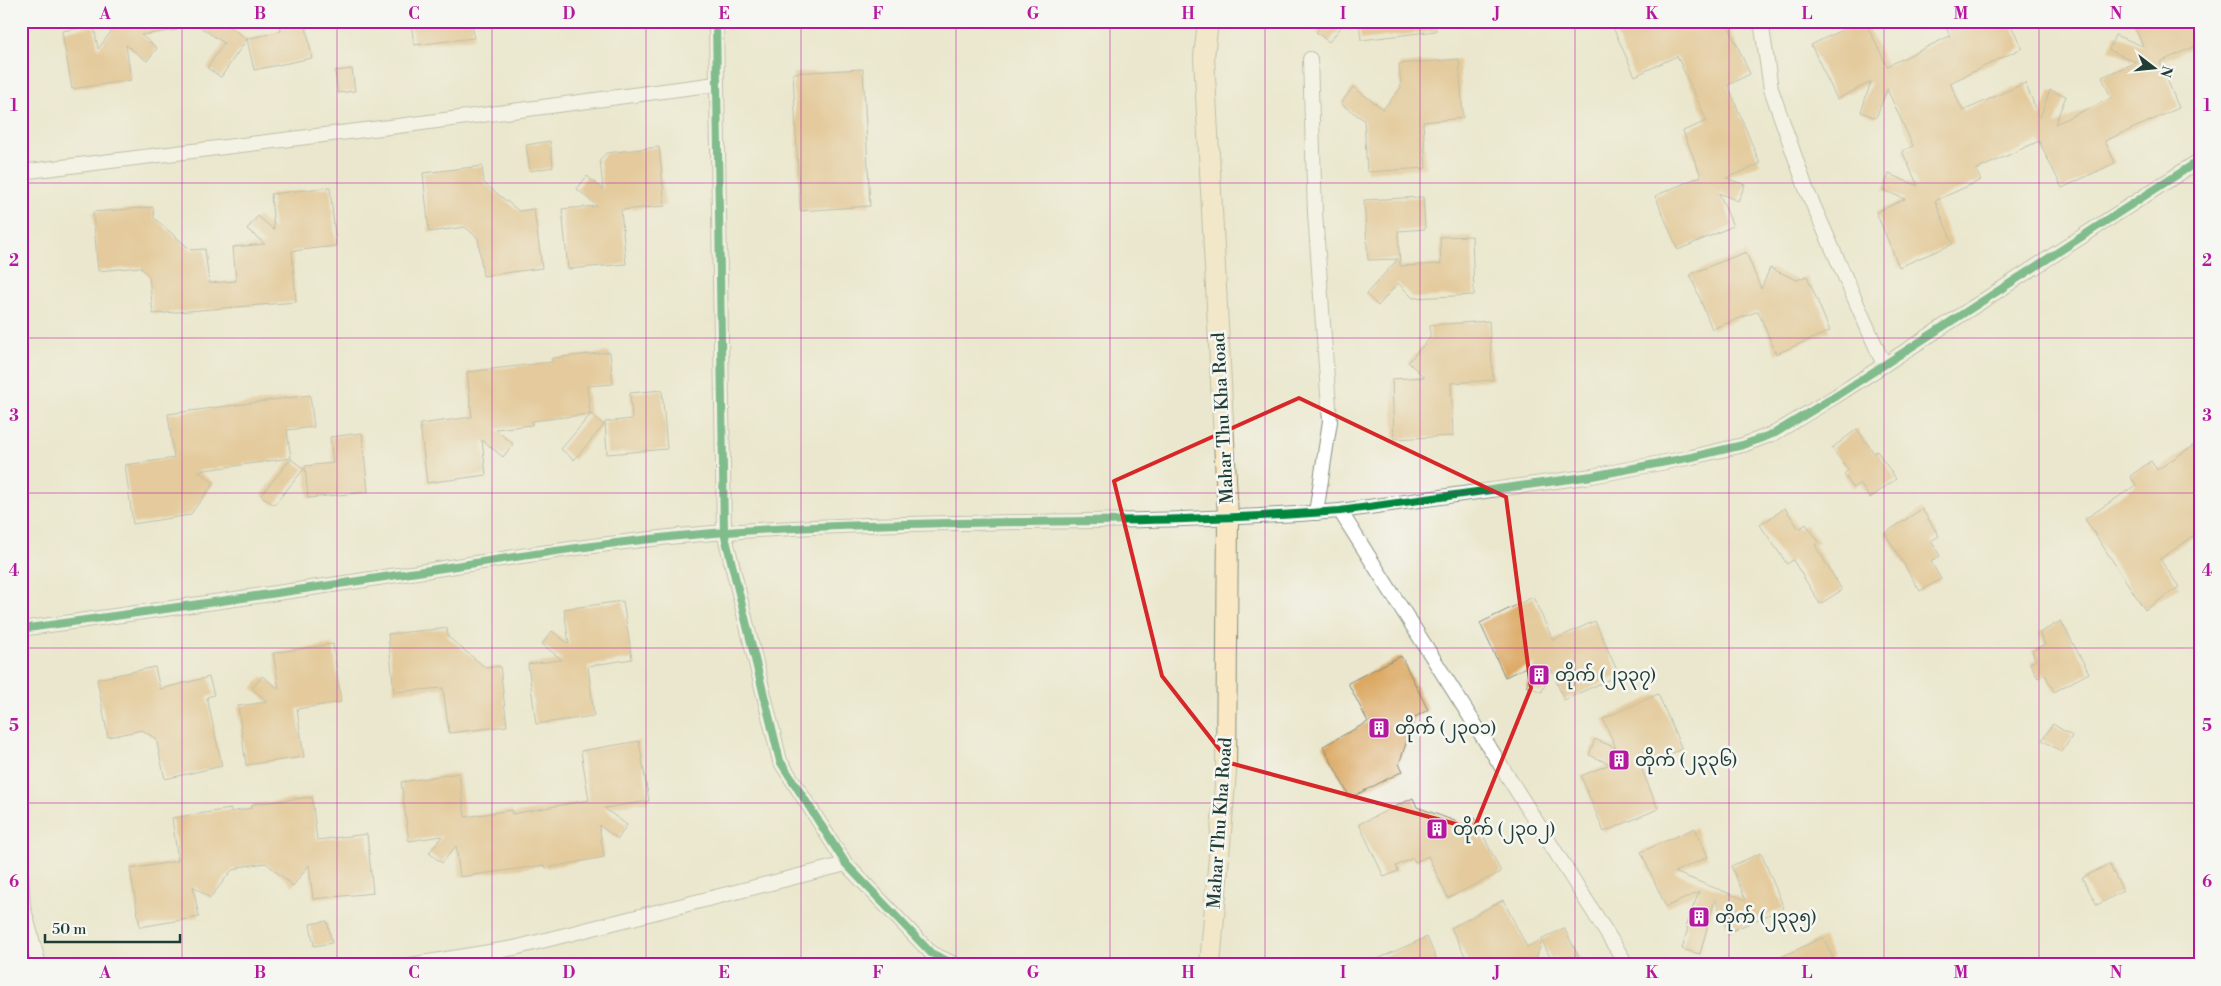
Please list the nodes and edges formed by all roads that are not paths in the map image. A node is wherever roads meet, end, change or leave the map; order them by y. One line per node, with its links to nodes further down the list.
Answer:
1 (716, 21): 5 (street)
2 (1208, 21): 11 (main road, Mahar Thu Kha Road)
3 (1761, 21): 8 (street)
4 (1310, 59): 10 (street)
5 (716, 84): 7 (street); 12 (street)
6 (2200, 160): 8 (street)
7 (21, 172)
8 (1884, 365): 9 (street)
9 (1340, 511): 10 (street); 21 (street)
10 (1316, 512): 11 (street)
11 (1228, 517): 12 (street); 20 (main road, Mahar Thu Kha Road)
12 (724, 532): 13 (street); 14 (street)
13 (21, 629)
14 (846, 864): 18 (street); 19 (street)
15 (21, 874): 16 (street)
16 (22, 906): 17 (street)
17 (40, 965)
18 (410, 965)
19 (956, 965)
20 (1210, 965)
21 (1627, 965)

